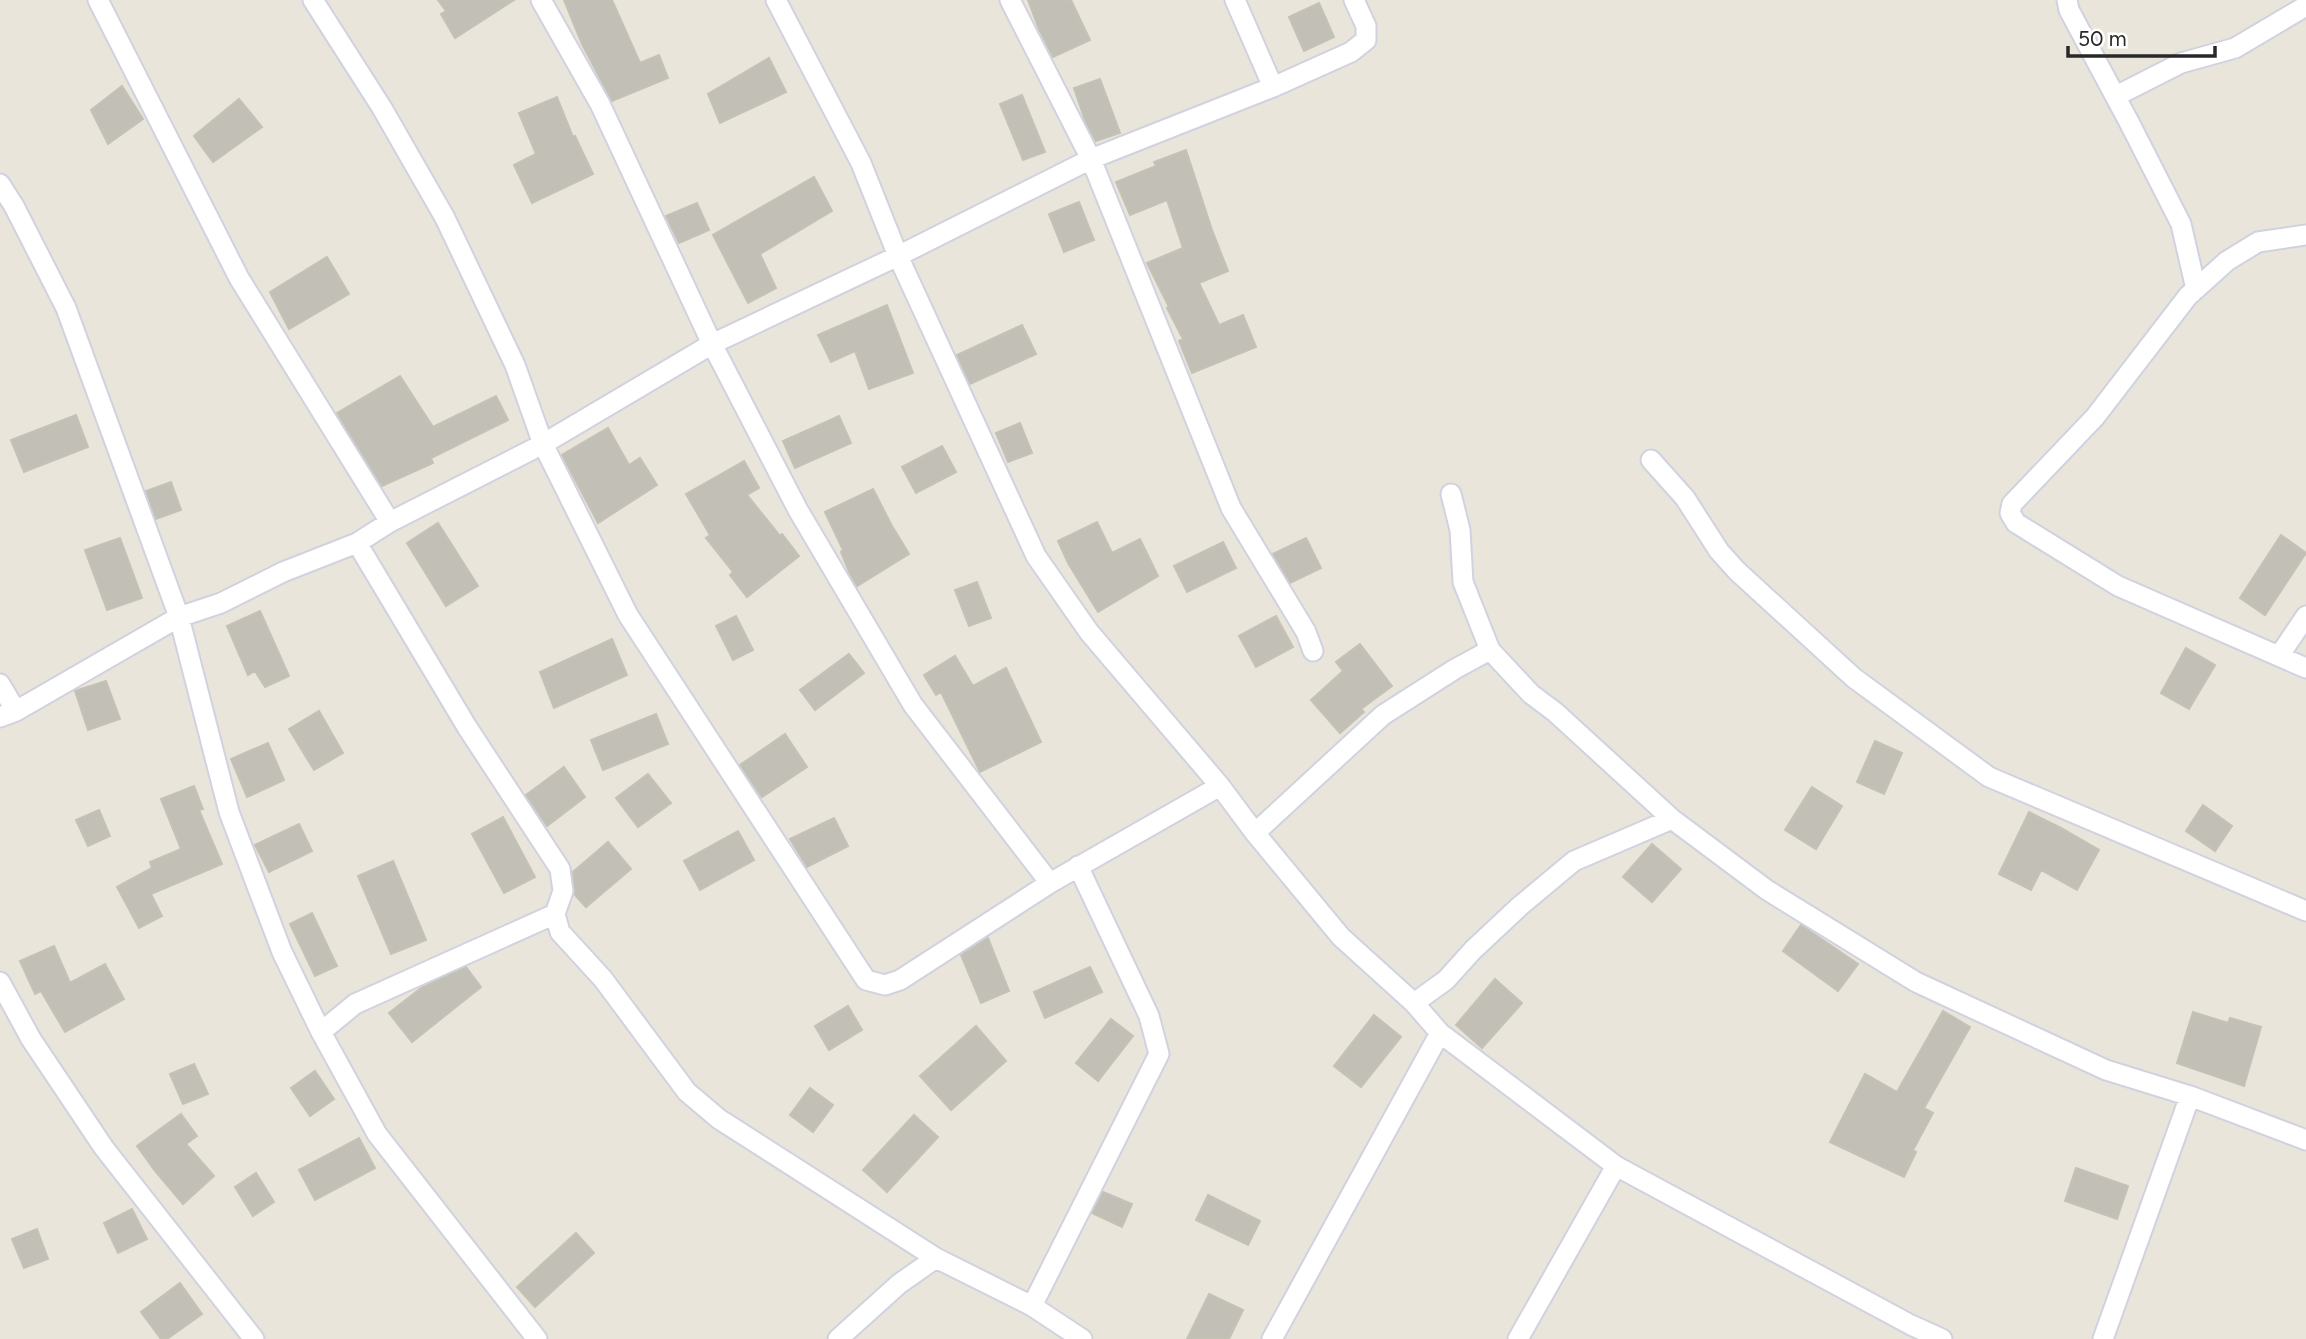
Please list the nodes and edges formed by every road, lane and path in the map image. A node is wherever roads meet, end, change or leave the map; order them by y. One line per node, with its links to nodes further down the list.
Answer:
1 (98, 0): 21 (street)
2 (313, 0): 18 (street)
3 (541, 0): 17 (street)
4 (776, 0): 15 (street)
5 (1010, 0): 12 (street)
6 (1235, 0): 10 (street)
7 (1354, 0): 10 (street)
8 (2067, 0): 11 (street)
9 (2306, 6): 11 (street)
10 (1273, 87): 12 (street)
11 (2116, 96): 16 (street)
12 (1091, 159): 15 (street); 26 (street)
13 (0, 184): 23 (street)
14 (2306, 235): 16 (street)
15 (898, 256): 17 (street); 31 (street)
16 (2196, 289): 27 (street)
17 (712, 344): 18 (street); 35 (street)
18 (543, 444): 21 (street); 35 (street)
19 (1651, 460): 36 (street)
20 (1451, 494): 25 (street)
21 (390, 522): 22 (street)
22 (357, 543): 23 (street); 37 (street)
23 (179, 617): 30 (street); 40 (street)
24 (2306, 617): 27 (street)
25 (1490, 650): 32 (street); 33 (street)
26 (1313, 651)
27 (2279, 656): 28 (street)
28 (2306, 667)
29 (0, 684): 30 (street)
30 (8, 714)
31 (1220, 786): 33 (street); 34 (street)
32 (1672, 819): 39 (street); 42 (street)
33 (1255, 832): 39 (street)
34 (1078, 866): 35 (street); 46 (street)
35 (1050, 883)
36 (2306, 911)
37 (555, 915): 40 (street); 45 (street)
38 (0, 982): 47 (street)
39 (1413, 1003): 41 (street)
40 (321, 1032): 48 (street)
41 (1440, 1033): 44 (street); 51 (street)
42 (2190, 1096): 43 (street); 54 (street)
43 (2306, 1140)
44 (1616, 1166): 52 (street); 53 (street)
45 (936, 1258): 46 (street); 49 (street)
46 (1032, 1306): 50 (street)
47 (254, 1339)
48 (537, 1339)
49 (838, 1339)
50 (1083, 1339)
51 (1272, 1339)
52 (1518, 1339)
53 (1942, 1339)
54 (2102, 1339)

